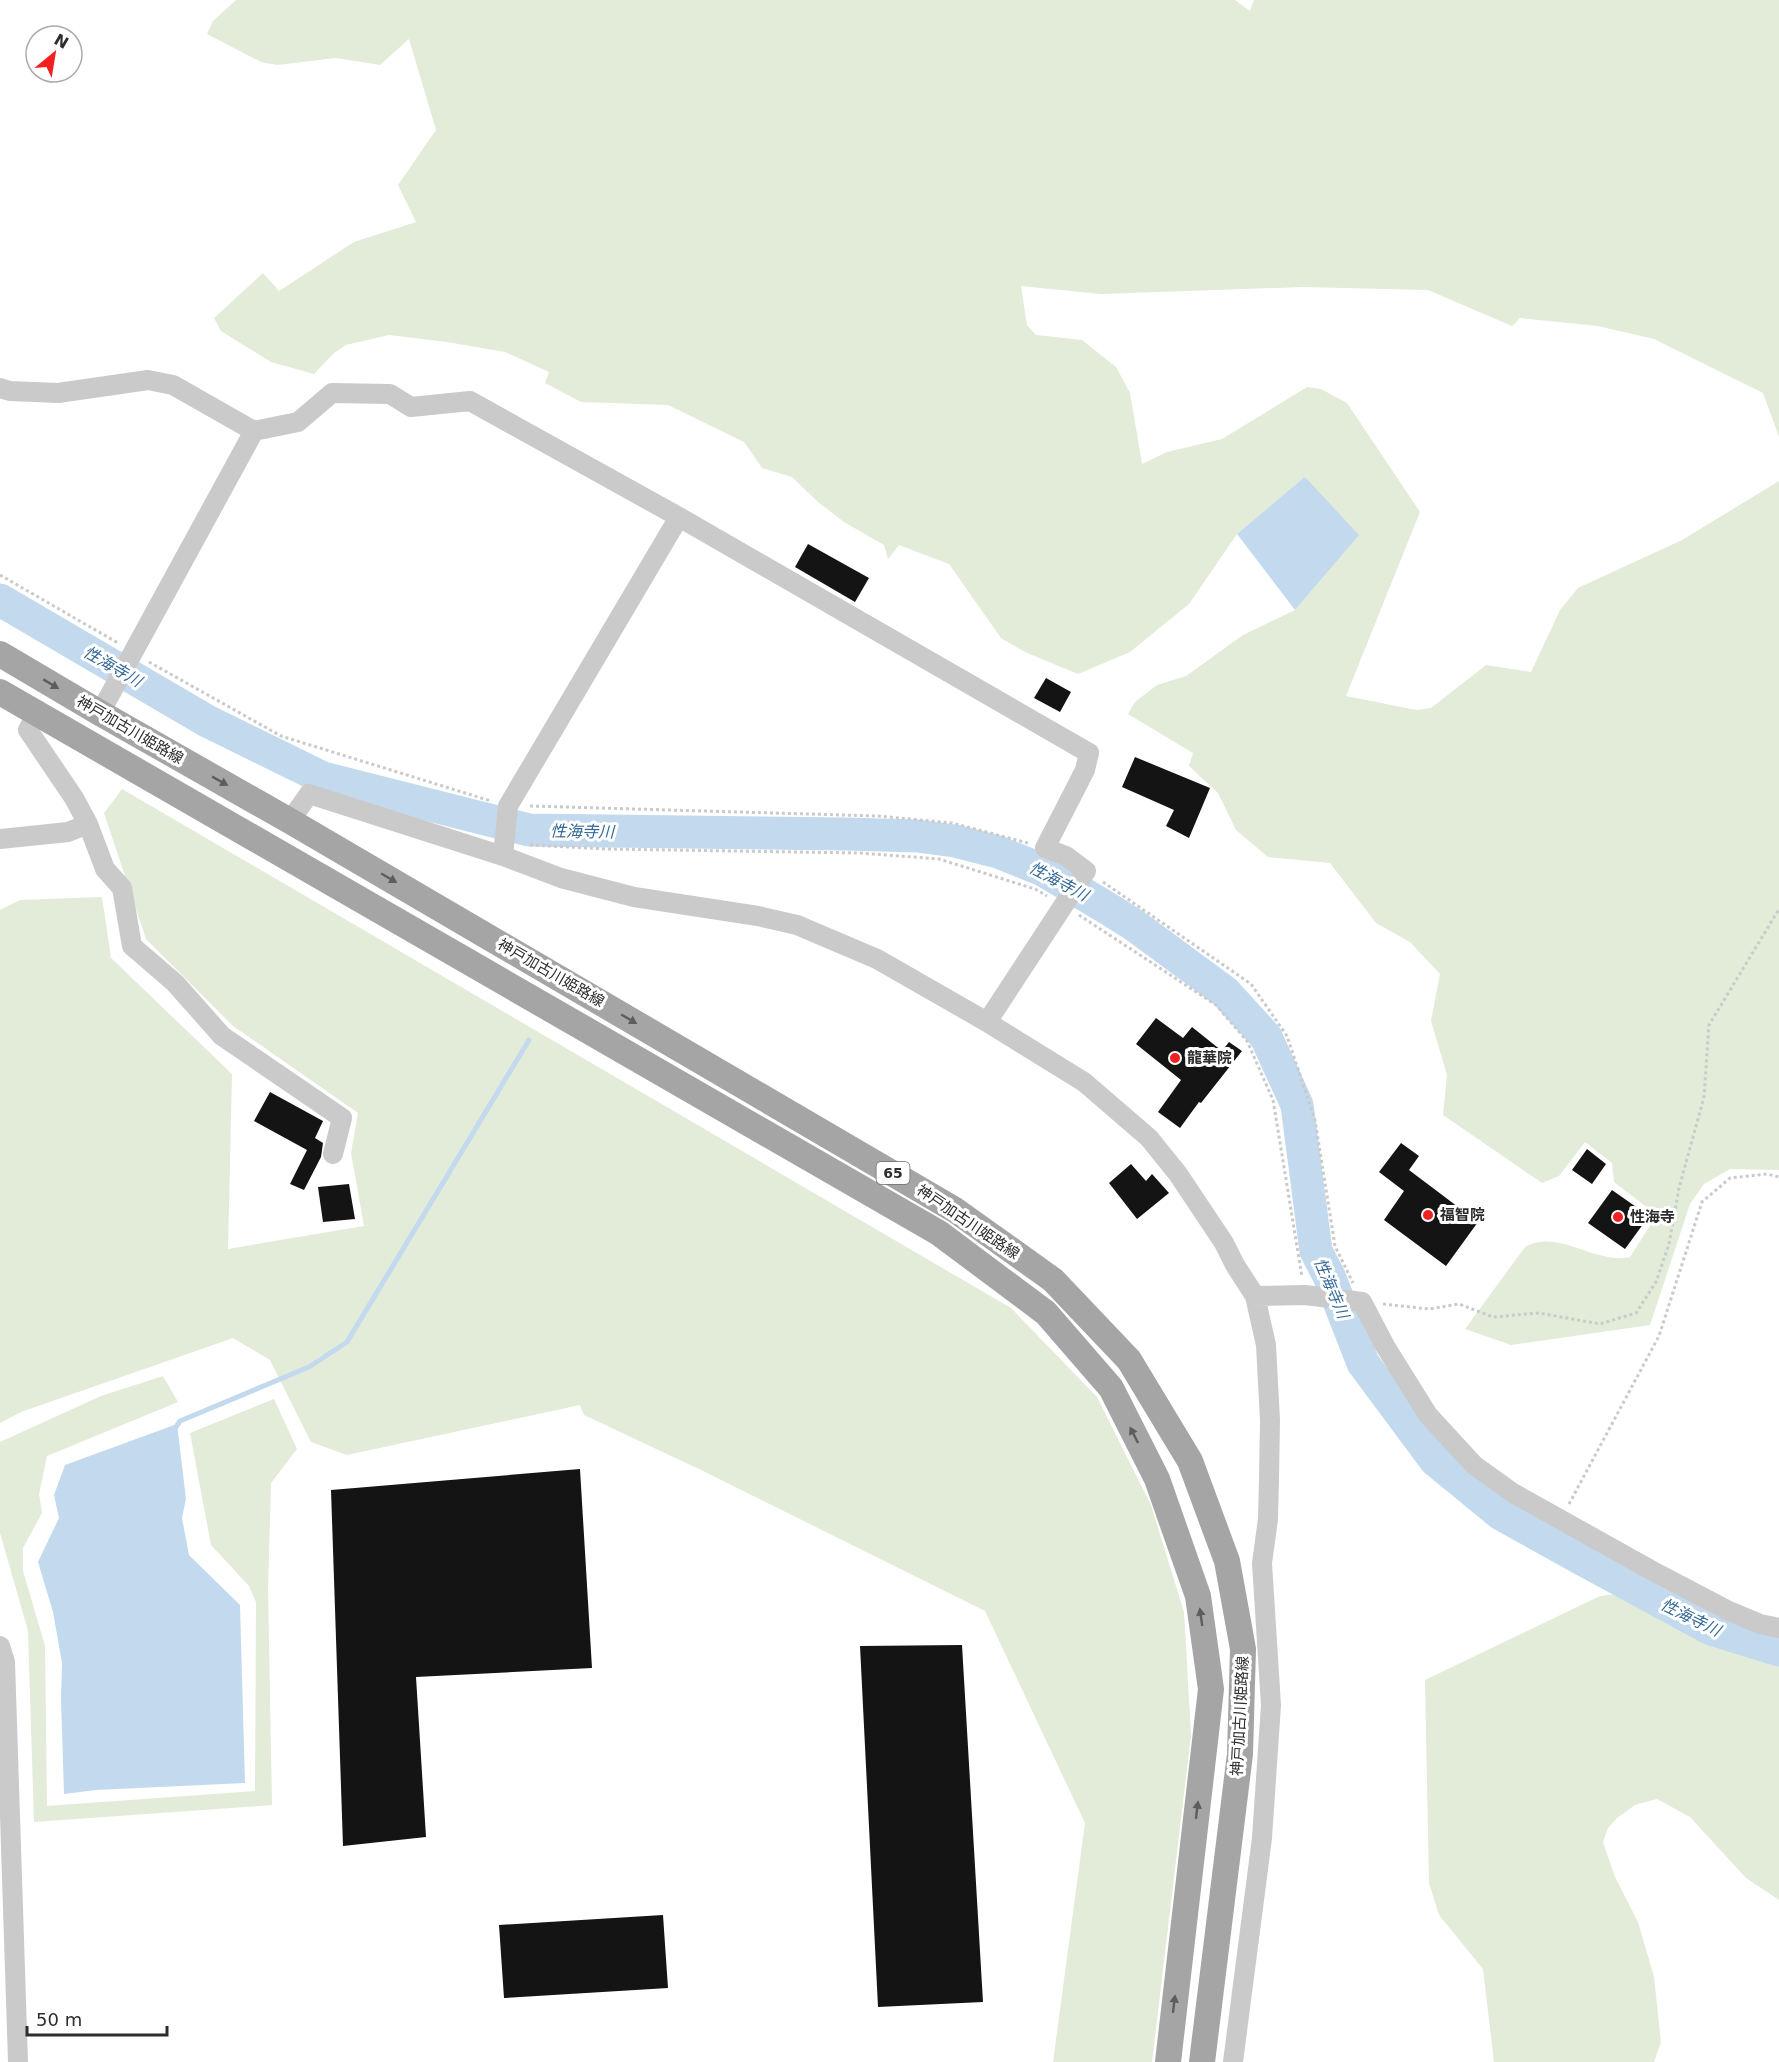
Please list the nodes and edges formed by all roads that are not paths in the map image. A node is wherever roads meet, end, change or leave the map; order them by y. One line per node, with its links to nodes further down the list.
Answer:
1 (0, 388): 2 (street)
2 (255, 431): 3 (street); 6 (street)
3 (679, 517): 11 (street); 12 (street)
4 (0, 654): 6 (main road, 神戸加古川姫路線 / 65, one-way to 6)
5 (0, 692): 7 (main road, 神戸加古川姫路線 / 65)
6 (103, 707): 8 (main road, 神戸加古川姫路線 / 65, one-way to 8)
7 (37, 713): 9 (street); 18 (main road, 神戸加古川姫路線 / 65, one-way to 7)
8 (290, 821): 11 (street); 19 (main road, 神戸加古川姫路線 / 65, one-way to 19)
9 (88, 824): 10 (street); 13 (street)
10 (0, 839)
11 (503, 850): 12 (street)
12 (987, 1022): 14 (street)
13 (333, 1154)
14 (1255, 1296): 15 (street); 20 (street)
15 (1779, 1628)
16 (0, 1646): 17 (street)
17 (18, 2062)
18 (1168, 2062)
19 (1202, 2062)
20 (1233, 2062)

